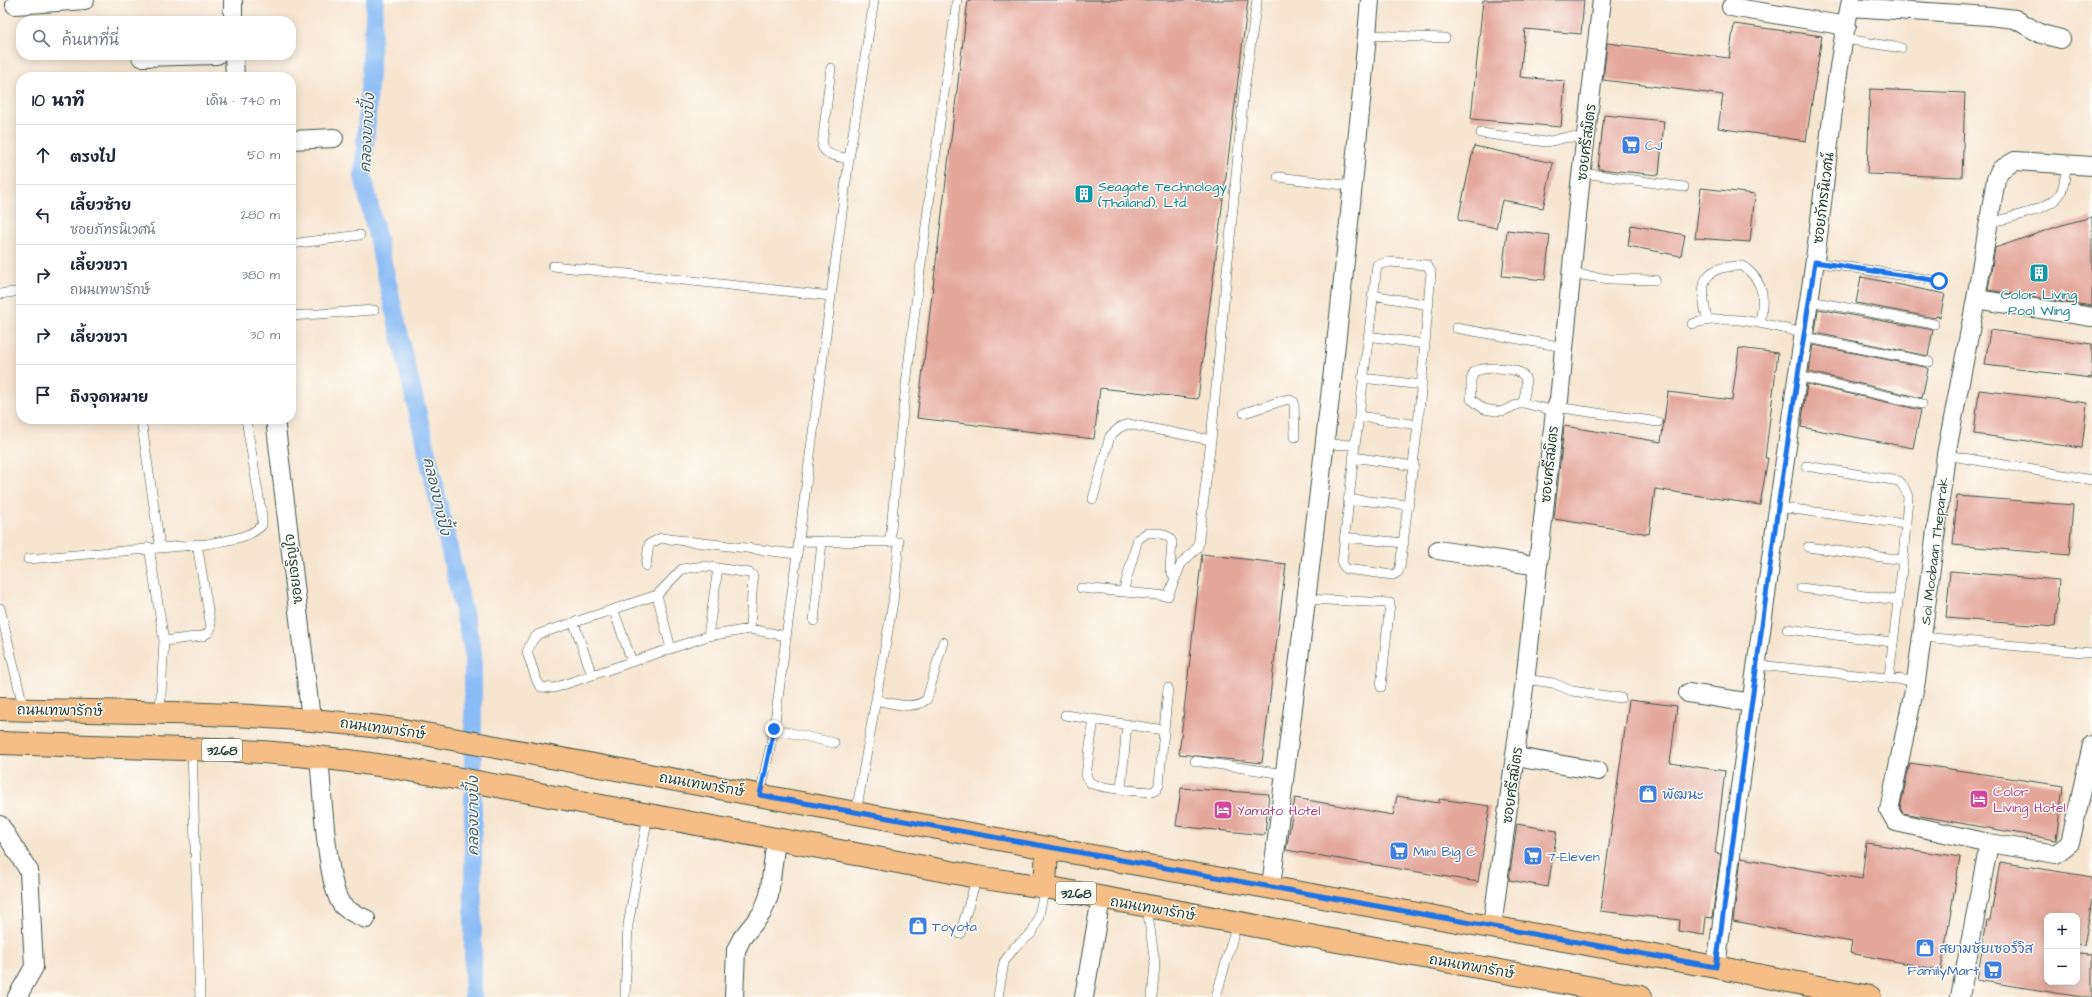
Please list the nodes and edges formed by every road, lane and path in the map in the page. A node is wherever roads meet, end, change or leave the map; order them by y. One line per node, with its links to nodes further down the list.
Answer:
1 (85, 0): 9 (street)
2 (233, 0): 11 (street)
3 (874, 0): 24 (lane)
4 (957, 0): 89 (lane)
5 (1257, 0): 73 (lane)
6 (1370, 0): 13 (street)
7 (1602, 0): 22 (street, ซอยศรีสมิตร)
8 (1850, 4): 12 (street, ซอยภัทรนิเวศน์); 15 (street)
9 (15, 5)
10 (1730, 7): 12 (street)
11 (233, 16)
12 (1846, 32): 16 (lane); 34 (street, ซอยภัทรนิเวศน์)
13 (1367, 35): 14 (lane); 29 (street)
14 (1445, 38)
15 (2061, 39)
16 (1901, 48)
17 (234, 60): 19 (street)
18 (831, 68): 24 (lane)
19 (235, 72)
20 (1481, 133): 22 (lane)
21 (334, 138): 23 (street)
22 (1586, 139): 27 (street, ซอยศรีสมิตร)
23 (296, 140)
24 (849, 159): 42 (lane)
25 (2067, 164): 26 (street); 31 (lane); 31 (street, Soi Moobaan Theparak)
26 (2092, 166)
27 (1583, 172): 30 (lane); 36 (street, ซอยศรีสมิตร)
28 (1278, 177): 29 (lane)
29 (1352, 186): 74 (street)
30 (1684, 187)
31 (1989, 223): 43 (street, Soi Moobaan Theparak)
32 (360, 235): 33 (lane)
33 (296, 243)
34 (1815, 262): 38 (lane); 44 (street, ซอยภัทรนิเวศน์)
35 (553, 266): 42 (lane)
36 (1573, 274): 37 (lane); 57 (street, ซอยศรีสมิตร)
37 (1655, 280)
38 (1939, 281)
39 (16, 292): 40 (lane)
40 (0, 294)
41 (1372, 294): 45 (lane); 45 (lane); 55 (lane)
42 (831, 296): 87 (lane)
43 (1976, 299): 48 (street); 76 (street, Soi Moobaan Theparak)
44 (1810, 300): 52 (lane); 54 (street, ซอยภัทรนิเวศน์)
45 (1428, 305): 56 (lane)
46 (374, 310): 47 (lane)
47 (296, 316)
48 (2092, 317)
49 (1707, 319): 50 (lane); 51 (lane); 51 (lane)
50 (1692, 324)
51 (1760, 324): 54 (lane)
52 (1934, 324)
53 (1456, 328): 57 (lane)
54 (1803, 335): 58 (lane); 59 (street, ซอยภัทรนิเวศน์)
55 (1368, 336): 56 (lane); 60 (lane)
56 (1425, 344): 61 (lane)
57 (1564, 346): 64 (street, ซอยศรีสมิตร)
58 (1929, 362)
59 (1797, 376): 63 (lane); 84 (street, ซอยภัทรนิเวศน์)
60 (1362, 378): 61 (lane); 66 (lane)
61 (1422, 385): 71 (lane)
62 (1523, 404): 62 (lane); 64 (lane)
63 (1922, 404)
64 (1555, 409): 67 (lane); 100 (street, ซอยศรีสมิตร)
65 (1244, 413): 72 (lane)
66 (1358, 416): 71 (lane); 75 (lane)
67 (1658, 422)
68 (143, 424): 93 (lane)
69 (247, 424): 91 (lane)
70 (276, 424): 139 (street, ซอยเจริญใจ)
71 (1418, 425): 78 (lane)
72 (1295, 437)
73 (1211, 440): 82 (lane); 102 (lane)
74 (1324, 444): 75 (lane); 107 (street)
75 (1355, 445): 77 (lane)
76 (1946, 456): 80 (lane); 117 (street, Soi Moobaan Theparak)
77 (1353, 457): 78 (lane); 81 (lane)
78 (1414, 466): 83 (lane)
79 (1806, 466): 85 (lane)
80 (2092, 480)
81 (1348, 498): 83 (lane); 86 (lane)
82 (1093, 499)
83 (1409, 505): 90 (lane)
84 (1778, 507): 85 (lane); 124 (street, ซอยภัทรนิเวศน์)
85 (1905, 524): 98 (lane)
86 (1344, 537): 90 (lane); 90 (lane)
87 (798, 541): 88 (lane); 96 (lane)
88 (822, 541): 89 (lane); 111 (lane)
89 (890, 541): 133 (lane)
90 (1404, 542)
91 (198, 544): 93 (lane); 118 (lane)
92 (149, 547): 93 (lane); 97 (lane); 118 (lane)
93 (160, 547)
94 (1808, 547): 98 (lane)
95 (1438, 550): 100 (street)
96 (796, 554): 99 (lane); 116 (lane)
97 (28, 559)
98 (1902, 560): 108 (lane)
99 (646, 566)
100 (1538, 566): 127 (street, ซอยศรีสมิตร)
101 (718, 568): 106 (lane); 113 (lane); 115 (lane)
102 (1175, 579): 105 (lane); 105 (lane)
103 (1081, 588): 105 (lane)
104 (1801, 588): 108 (lane)
105 (1123, 592)
106 (657, 595): 110 (lane); 121 (lane)
107 (1306, 599): 129 (lane); 152 (street)
108 (1898, 600): 120 (lane)
109 (0, 608): 136 (lane)
110 (614, 611): 112 (lane); 123 (lane)
111 (814, 621)
112 (574, 623): 125 (lane); 125 (lane)
113 (750, 629): 115 (lane); 116 (lane)
114 (1787, 629): 120 (lane)
115 (708, 636): 121 (lane)
116 (786, 636): 142 (lane)
117 (1923, 637): 122 (lane); 128 (street, Soi Moobaan Theparak)
118 (164, 641): 137 (lane)
119 (943, 642): 133 (lane)
120 (1892, 642): 126 (lane)
121 (671, 649): 123 (lane)
122 (2092, 653)
123 (632, 662): 125 (lane)
124 (1757, 665): 126 (lane); 134 (street, ซอยภัทรนิเวศน์)
125 (592, 675)
126 (1888, 677): 128 (lane)
127 (1525, 679): 132 (lane); 149 (street, ซอยศรีสมิตร)
128 (1916, 681): 159 (street, Soi Moobaan Theparak)
129 (1381, 687)
130 (1168, 688): 143 (lane)
131 (1688, 693): 134 (street)
132 (1621, 698)
133 (876, 700): 155 (lane)
134 (1752, 703): 170 (street, ซอยภัทรนิเวศน์)
135 (0, 709): 136 (main road, ถนนเทพารักษ์)
136 (24, 710): 137 (main road, ถนนเทพารักษ์)
137 (160, 712): 139 (main road, ถนนเทพารักษ์)
138 (1065, 715): 140 (lane)
139 (312, 719): 154 (main road, ถนนเทพารักษ์)
140 (1094, 719): 141 (lane); 153 (lane)
141 (1127, 724): 143 (lane); 153 (lane)
142 (774, 729): 145 (lane); 154 (lane)
143 (1164, 730): 153 (lane)
144 (0, 743): 147 (main road, ถนนเทพารักษ์ / 3268)
145 (834, 743)
146 (2092, 745): 159 (street, Soi Moobaan Theparak)
147 (192, 749): 148 (main road, ถนนเทพารักษ์ / 3268); 173 (lane)
148 (319, 757): 156 (main road, ถนนเทพารักษ์ / 3268); 166 (street)
149 (1516, 757): 151 (street); 168 (street, ซอยศรีสมิตร)
150 (1196, 761): 152 (lane)
151 (1598, 770)
152 (1285, 774): 163 (street)
153 (1121, 789)
154 (760, 795): 155 (main road, ถนนเทพารักษ์)
155 (856, 813): 160 (main road, ถนนเทพารักษ์)
156 (648, 815): 158 (main road, ถนนเทพารักษ์ / 3268); 174 (lane)
157 (0, 825): 172 (street)
158 (776, 839): 161 (main road, ถนนเทพารักษ์ / 3268); 175 (street)
159 (1989, 842): 182 (street)
160 (1047, 848): 162 (main road); 163 (main road, ถนนเทพารักษ์)
161 (977, 877): 162 (main road, ถนนเทพารักษ์ / 3268); 169 (lane)
162 (1045, 887): 164 (main road, ถนนเทพารักษ์ / 3268); 176 (lane)
163 (1271, 887): 168 (main road, ถนนเทพารักษ์)
164 (1101, 898): 165 (main road, ถนนเทพารักษ์ / 3268); 177 (street)
165 (1147, 906): 167 (main road, ถนนเทพารักษ์ / 3268); 178 (lane)
166 (366, 919)
167 (1237, 923): 171 (main road, ถนนเทพารักษ์ / 3268); 179 (lane)
168 (1492, 927): 170 (main road, ถนนเทพารักษ์)
169 (960, 934)
170 (1716, 967): 181 (main road, ถนนเทพารักษ์)
171 (1590, 992): 180 (main road, ถนนเทพารักษ์ / 3268)
172 (17, 997)
173 (200, 997)
174 (625, 997)
175 (734, 997)
176 (998, 997)
177 (1084, 997)
178 (1152, 997)
179 (1216, 997)
180 (1641, 997)
181 (1870, 997)
182 (1960, 997)

